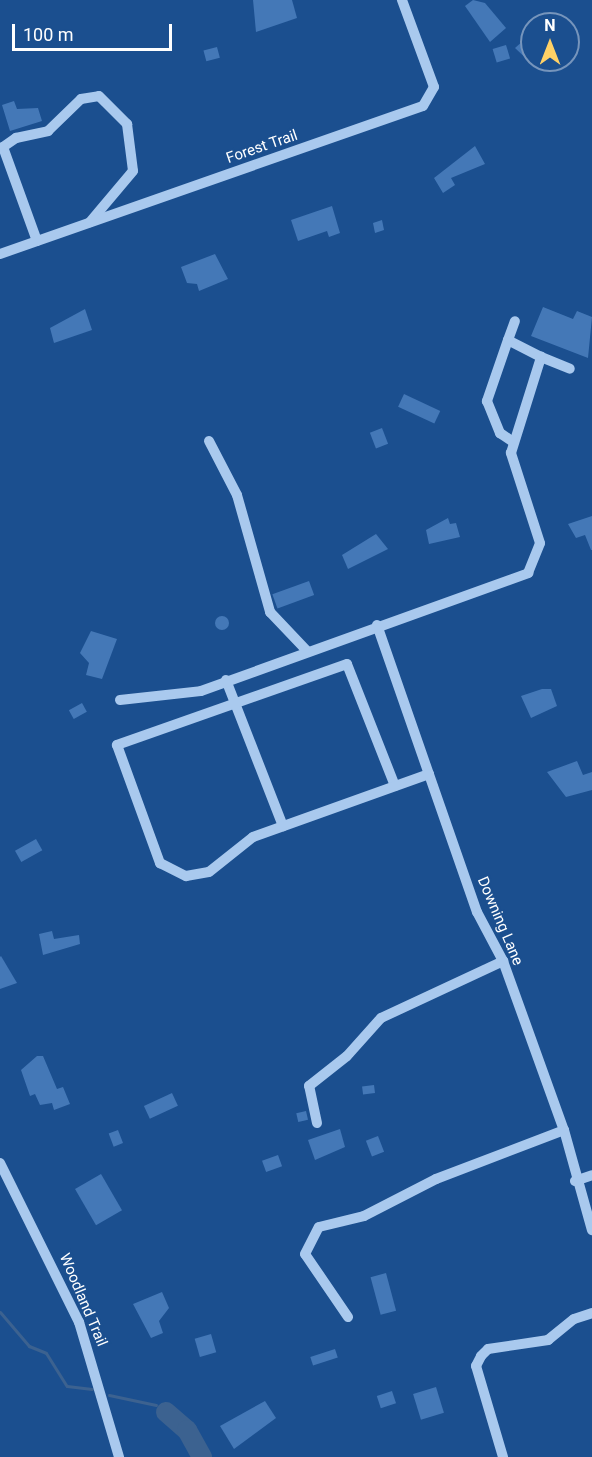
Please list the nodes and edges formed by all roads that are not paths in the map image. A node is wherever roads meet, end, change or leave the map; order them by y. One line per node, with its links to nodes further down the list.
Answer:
1 (402, 0): 2 (street, Forest Trail)
2 (90, 222): 3 (street, Forest Trail); 3 (street)
3 (37, 241): 4 (street, Forest Trail)
4 (0, 254)
5 (515, 321): 6 (street)
6 (508, 340): 7 (street); 10 (street)
7 (541, 357): 8 (street); 10 (street)
8 (570, 369)
9 (209, 441): 12 (street)
10 (512, 441): 11 (street)
11 (377, 624): 12 (street); 16 (street, Downing Lane)
12 (306, 651): 13 (street)
13 (226, 680): 14 (street); 15 (street)
14 (120, 700)
15 (235, 703): 17 (street); 18 (street); 18 (street)
16 (429, 774): 17 (street); 19 (street, Downing Lane)
17 (395, 786): 18 (street)
18 (283, 826)
19 (503, 962): 20 (street); 21 (street, Downing Lane)
20 (316, 1123)
21 (564, 1131): 24 (street, Downing Lane); 27 (street)
22 (0, 1163): 28 (street, Woodland Trail)
23 (592, 1176): 24 (street)
24 (575, 1181): 25 (street, Downing Lane)
25 (592, 1227)
26 (592, 1313): 29 (street)
27 (348, 1317)
28 (118, 1457)
29 (503, 1457)

